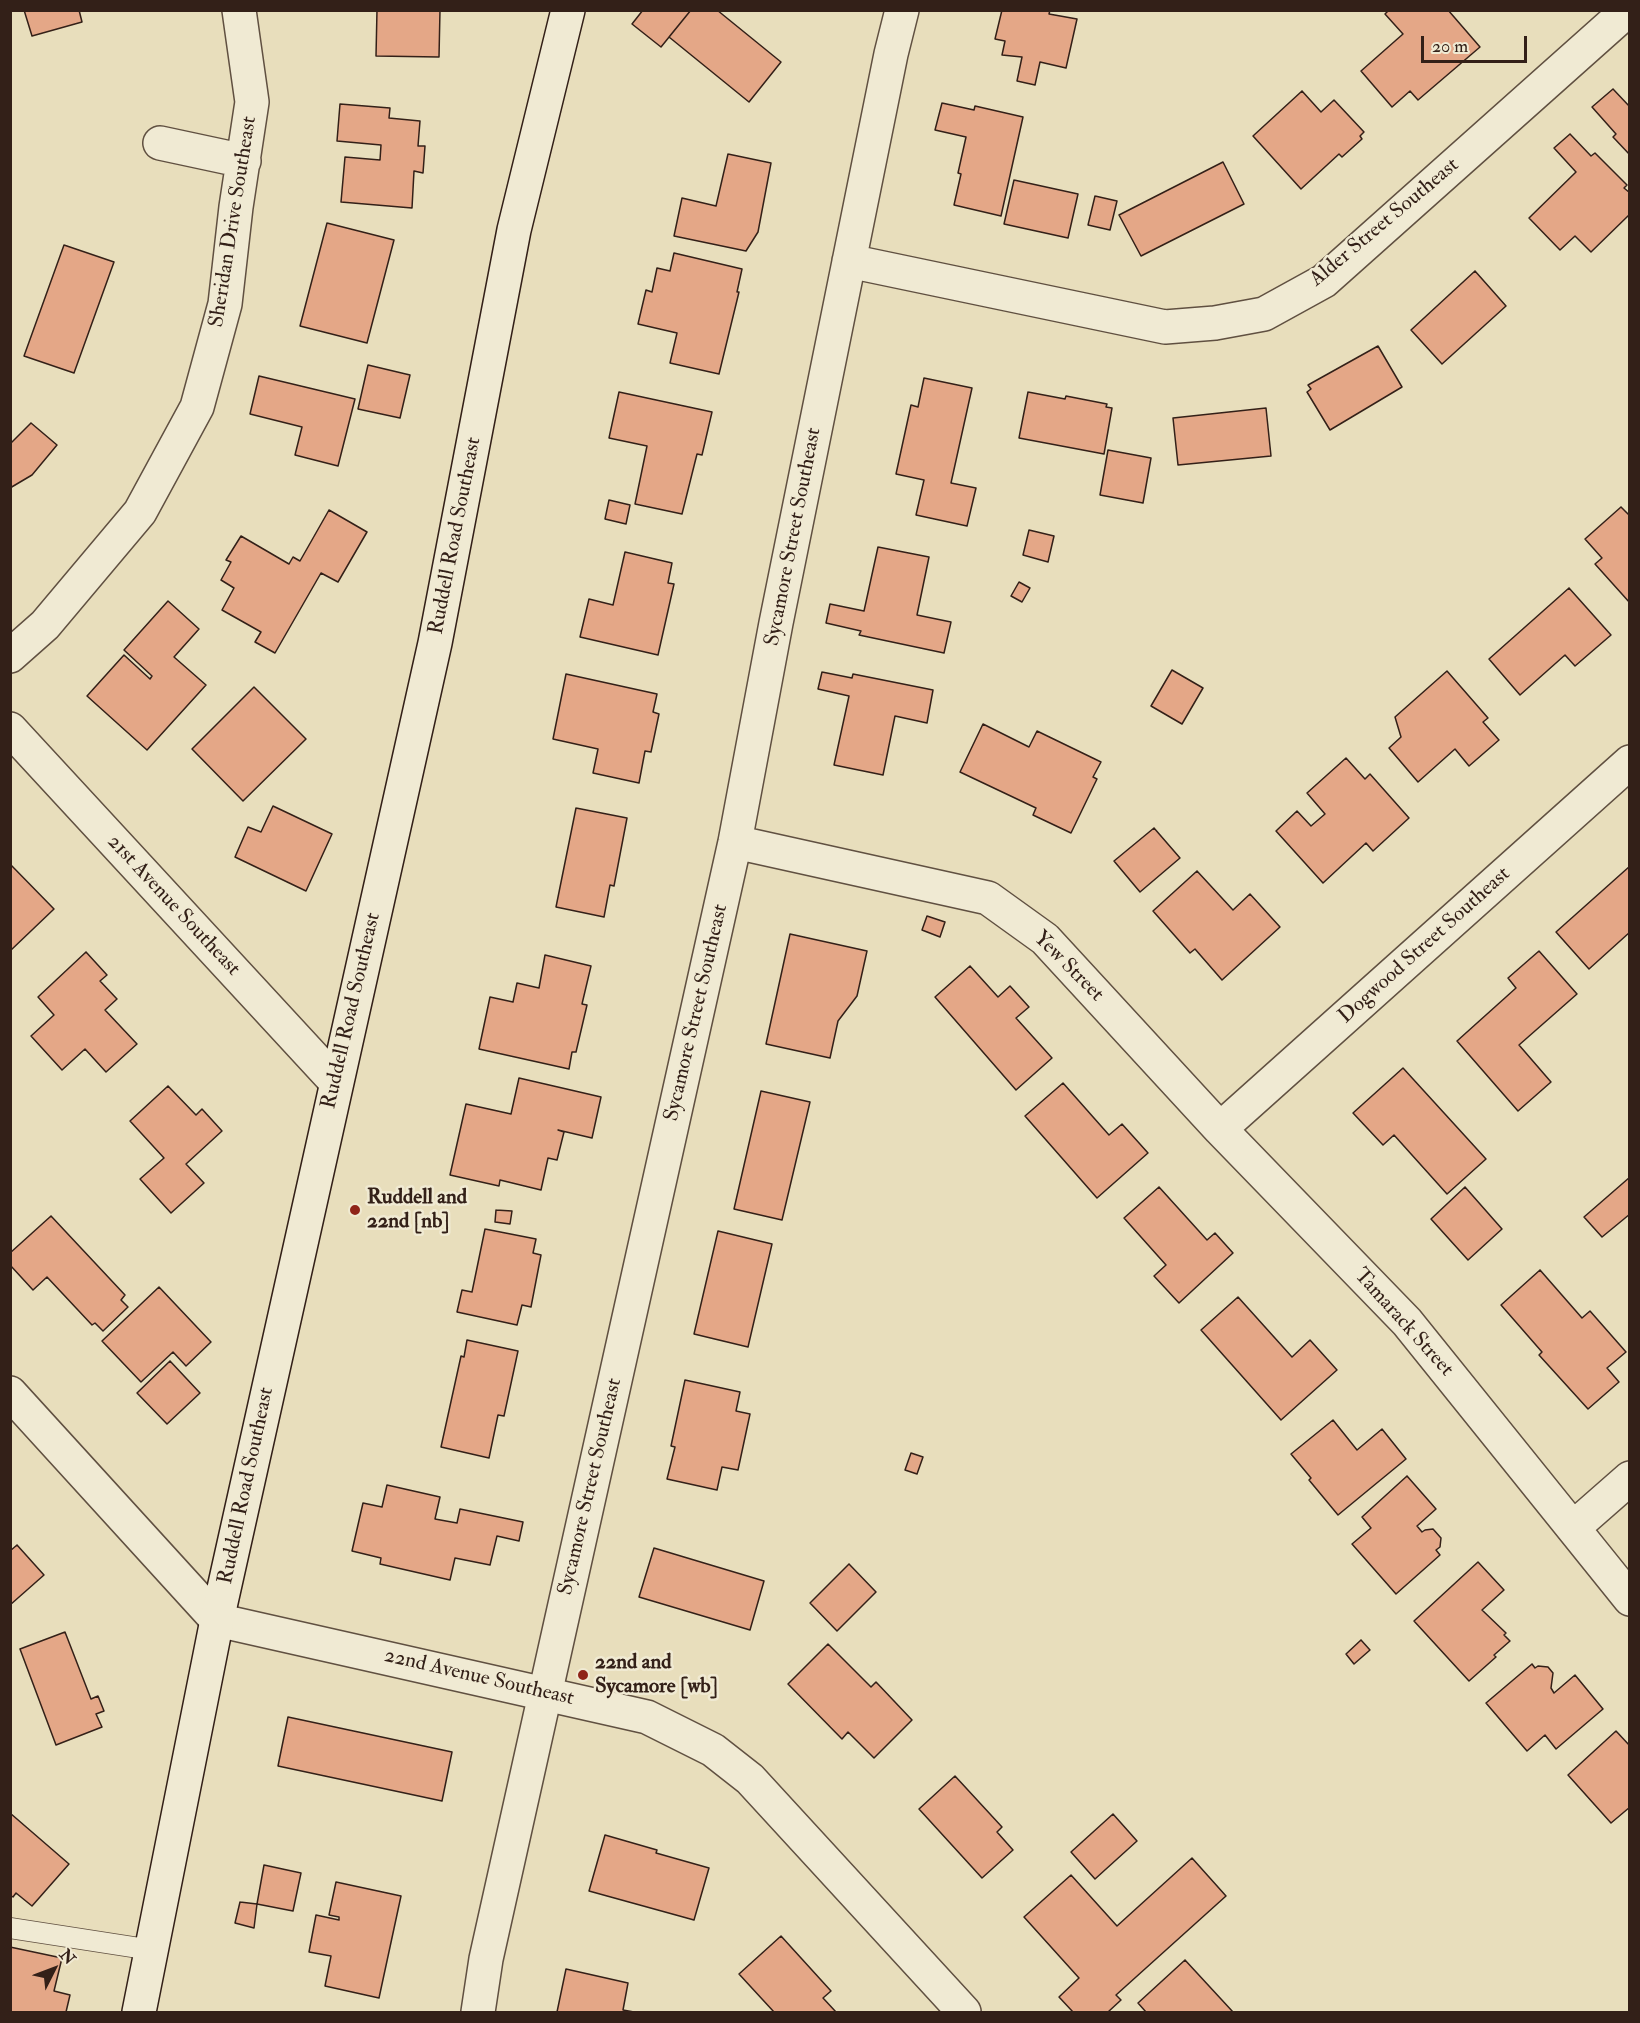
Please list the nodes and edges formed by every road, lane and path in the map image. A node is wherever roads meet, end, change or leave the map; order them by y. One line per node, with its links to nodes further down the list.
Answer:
1 (239, 10): 6 (street, Sheridan Drive Southeast)
2 (568, 10): 12 (street, Ruddell Road Southeast)
3 (902, 10): 7 (street, Sycamore Street Southeast)
4 (1628, 10): 7 (street, Alder Street Southeast)
5 (159, 143): 6 (street)
6 (244, 161): 8 (street, Sheridan Drive Southeast)
7 (849, 261): 11 (street, Sycamore Street Southeast)
8 (10, 656)
9 (10, 729): 12 (street, 21st Avenue Southeast)
10 (1629, 762): 13 (street, Dogwood Street Southeast)
11 (735, 842): 13 (street, Yew Street); 19 (street, Sycamore Street Southeast)
12 (336, 1082): 18 (street, Ruddell Road Southeast)
13 (1220, 1129): 16 (street, Tamarack Street)
14 (10, 1393): 18 (street)
15 (1629, 1478): 16 (street)
16 (1573, 1528): 17 (street, Tamarack Street)
17 (1629, 1599)
18 (217, 1620): 19 (street, 22nd Avenue Southeast); 21 (street, Ruddell Road Southeast)
19 (546, 1693): 23 (street, Sycamore Street Southeast); 24 (street, 22nd Avenue Southeast)
20 (10, 1928): 21 (lane)
21 (152, 1950): 22 (street, Ruddell Road Southeast)
22 (139, 2013)
23 (478, 2013)
24 (964, 2013)

